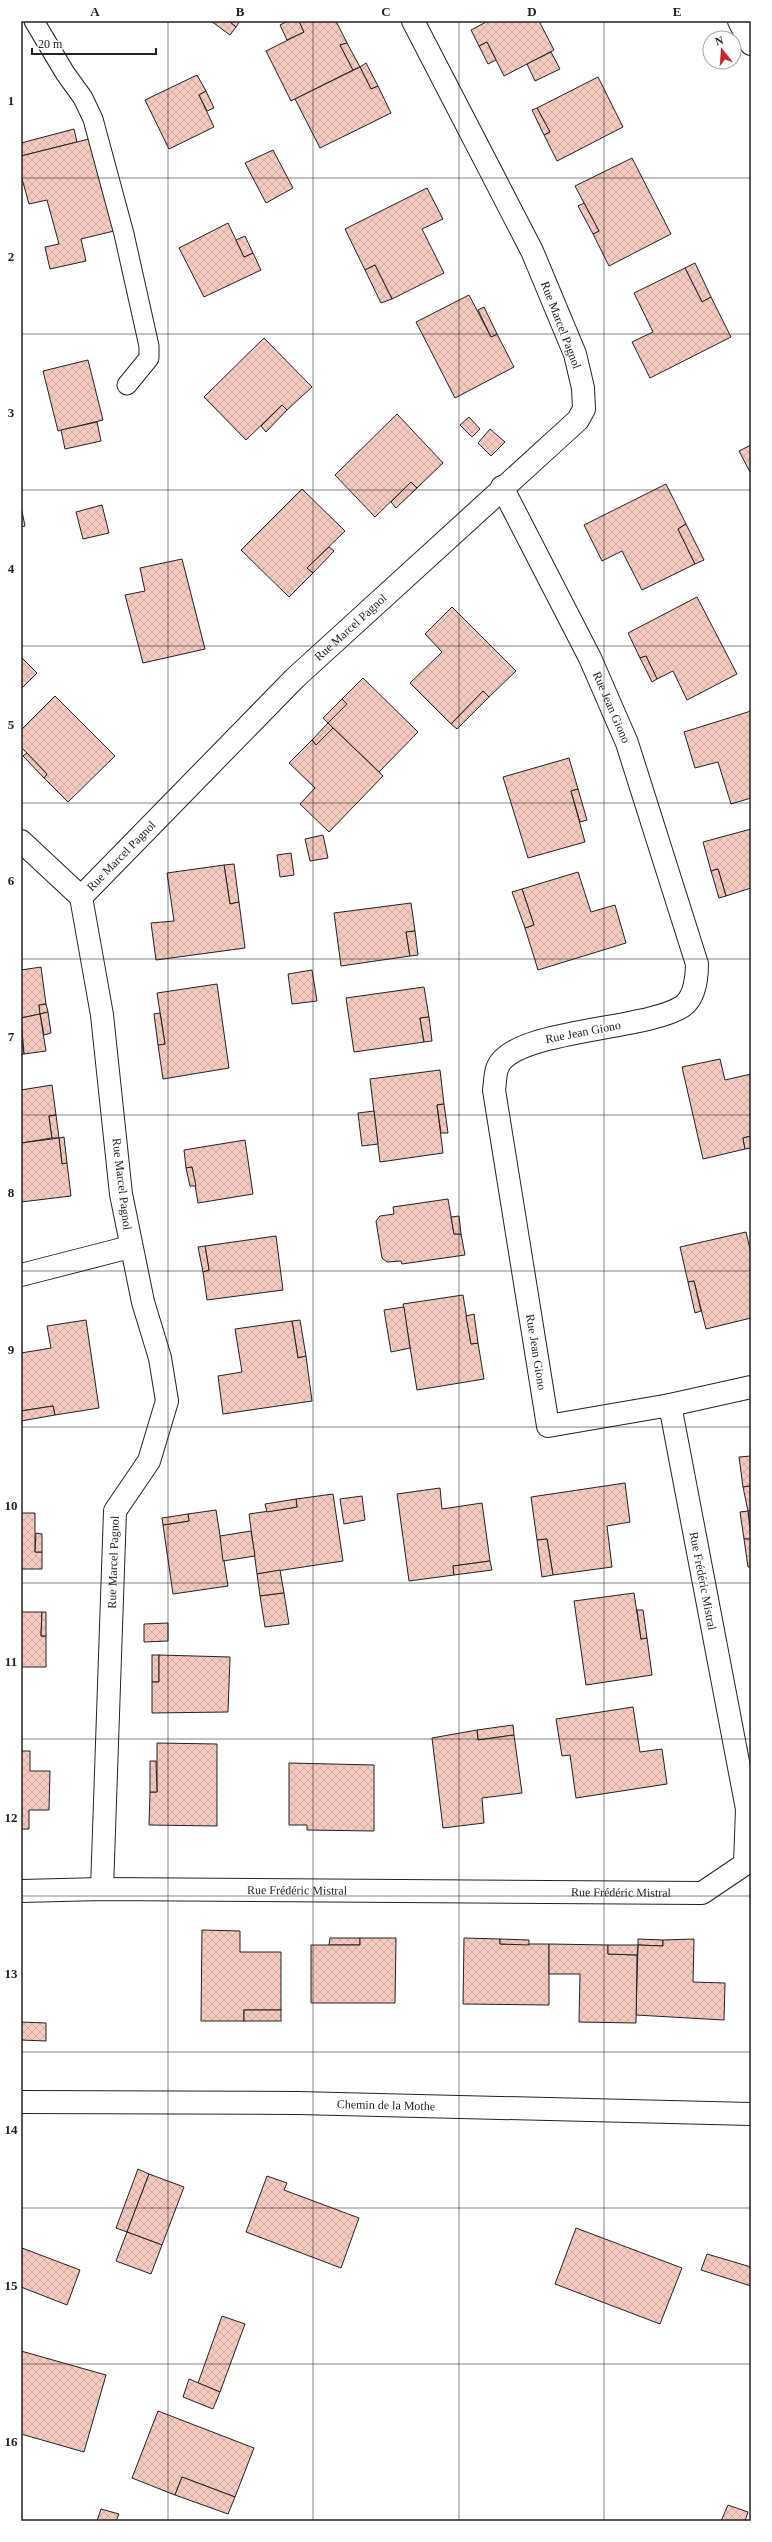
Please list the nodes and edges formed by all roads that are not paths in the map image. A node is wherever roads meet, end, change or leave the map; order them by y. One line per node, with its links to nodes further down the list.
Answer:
1 (34, 21): 5 (lane)
2 (413, 21): 6 (street, Rue Marcel Pagnol)
3 (739, 21): 4 (street)
4 (751, 44)
5 (127, 385)
6 (502, 487): 8 (street, Rue Marcel Pagnol); 12 (street, Rue Jean Giono)
7 (21, 841): 8 (street)
8 (81, 897): 9 (street, Rue Marcel Pagnol)
9 (130, 1247): 10 (street); 13 (street, Rue Marcel Pagnol)
10 (21, 1275)
11 (751, 1387): 12 (street, Rue Jean Giono)
12 (670, 1405): 13 (street, Rue Frédéric Mistral)
13 (102, 1889): 14 (street, Rue Frédéric Mistral)
14 (21, 1891)
15 (21, 2102): 16 (street, Chemin de la Mothe)
16 (751, 2114)

